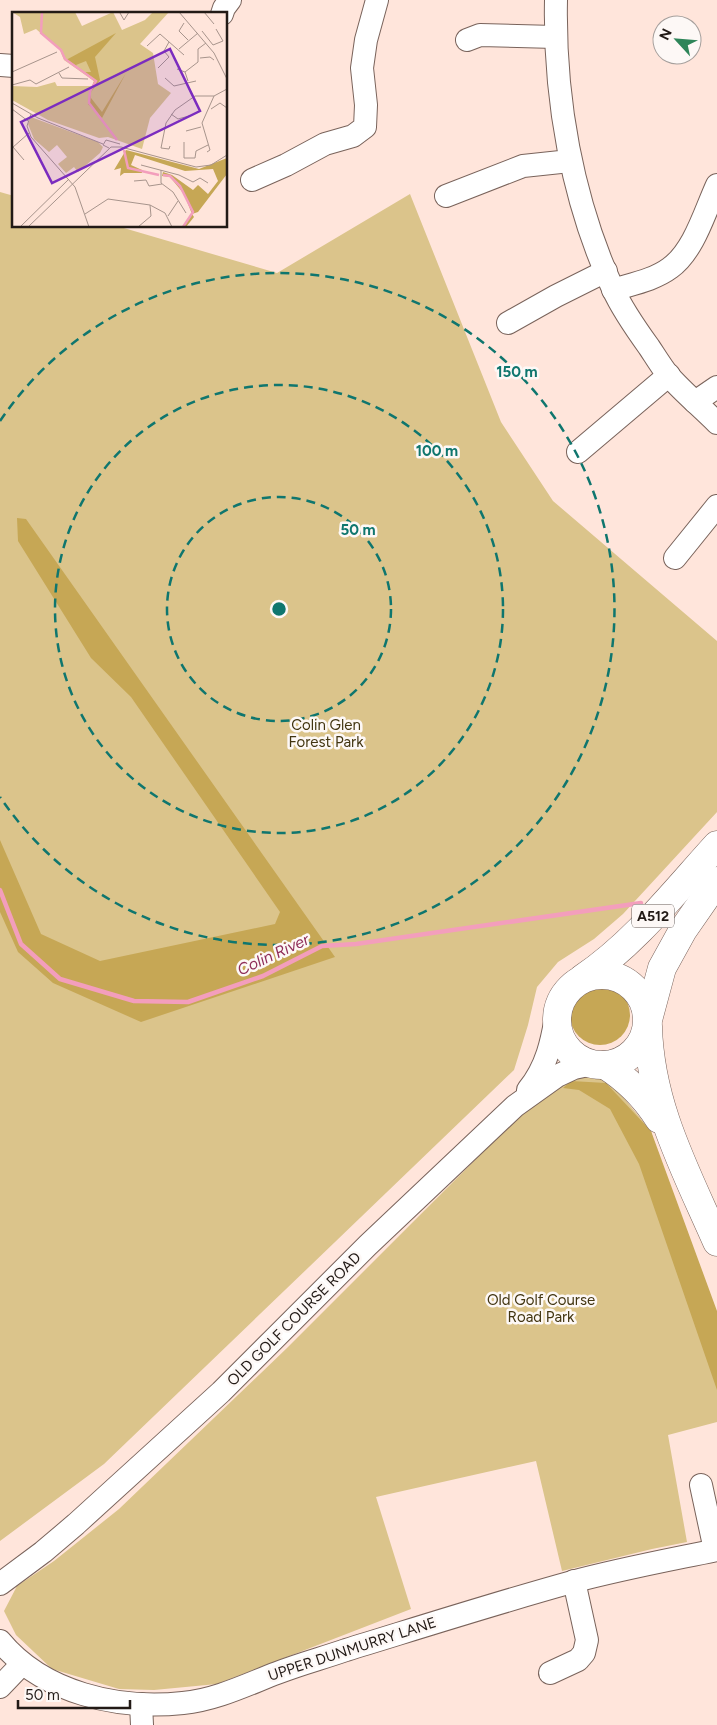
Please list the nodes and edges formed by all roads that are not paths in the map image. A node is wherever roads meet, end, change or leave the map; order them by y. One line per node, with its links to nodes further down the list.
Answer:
1 (230, 0): 4 (street)
2 (378, 0): 8 (street)
3 (556, 0): 5 (street)
4 (223, 12)
5 (555, 37): 6 (street); 7 (street)
6 (467, 40)
7 (570, 161): 10 (street); 11 (street)
8 (252, 180)
9 (717, 185): 11 (street)
10 (446, 196)
11 (610, 281): 12 (street); 13 (street)
12 (508, 323)
13 (669, 375): 15 (street); 17 (street)
14 (717, 387): 15 (street)
15 (695, 402): 16 (street)
16 (717, 423)
17 (578, 452)
18 (717, 506): 19 (street)
19 (675, 558)
20 (717, 845): 22 (highway, A512)
21 (717, 879): 24 (highway, A512)
22 (582, 978): 23 (highway, A512); 24 (highway)
23 (557, 1012): 25 (highway, A512); 26 (street)
24 (647, 1016): 25 (highway, A512); 27 (highway, A512)
25 (599, 1065): 26 (street, OLD GOLF COURSE ROAD); 27 (highway, A512)
26 (515, 1106): 32 (street, OLD GOLF COURSE ROAD)
27 (673, 1144): 28 (highway, A512)
28 (717, 1242)
29 (701, 1484): 30 (street)
30 (716, 1550): 31 (street, UPPER DUNMURRY LANE)
31 (574, 1581): 35 (street); 37 (street, UPPER DUNMURRY LANE)
32 (0, 1584)
33 (0, 1641): 34 (street, UPPER DUNMURRY LANE)
34 (22, 1664): 36 (street); 37 (street, UPPER DUNMURRY LANE)
35 (550, 1673)
36 (0, 1688)
37 (142, 1714)

